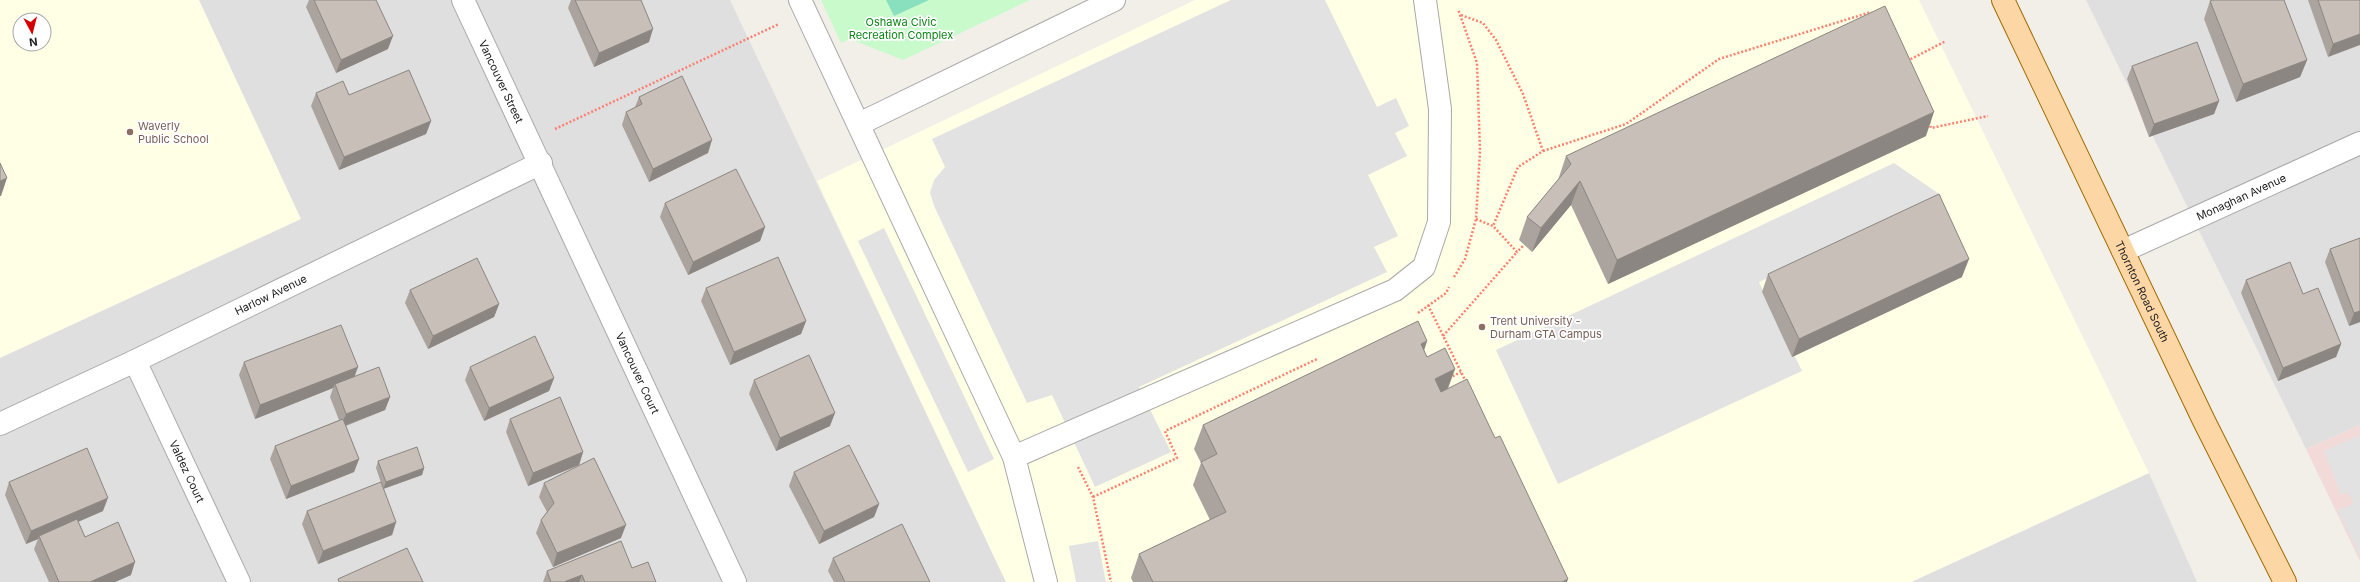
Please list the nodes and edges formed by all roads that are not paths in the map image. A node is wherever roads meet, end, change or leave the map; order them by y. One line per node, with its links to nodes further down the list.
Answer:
1 (463, 0): 8 (street, Vancouver Street)
2 (800, 0): 6 (street)
3 (1114, 0): 6 (street)
4 (1425, 0): 12 (street)
5 (2003, 0): 9 (main road, Thornton Road South)
6 (859, 124): 12 (street)
7 (2360, 143): 9 (street, Monaghan Avenue)
8 (541, 163): 10 (street, Harlow Avenue); 14 (street, Vancouver Court)
9 (2123, 251): 16 (main road, Thornton Road South)
10 (135, 361): 11 (street, Harlow Avenue); 13 (street, Valdez Court)
11 (0, 424)
12 (1014, 457): 15 (street)
13 (239, 582)
14 (735, 582)
15 (1046, 582)
16 (2285, 582)

